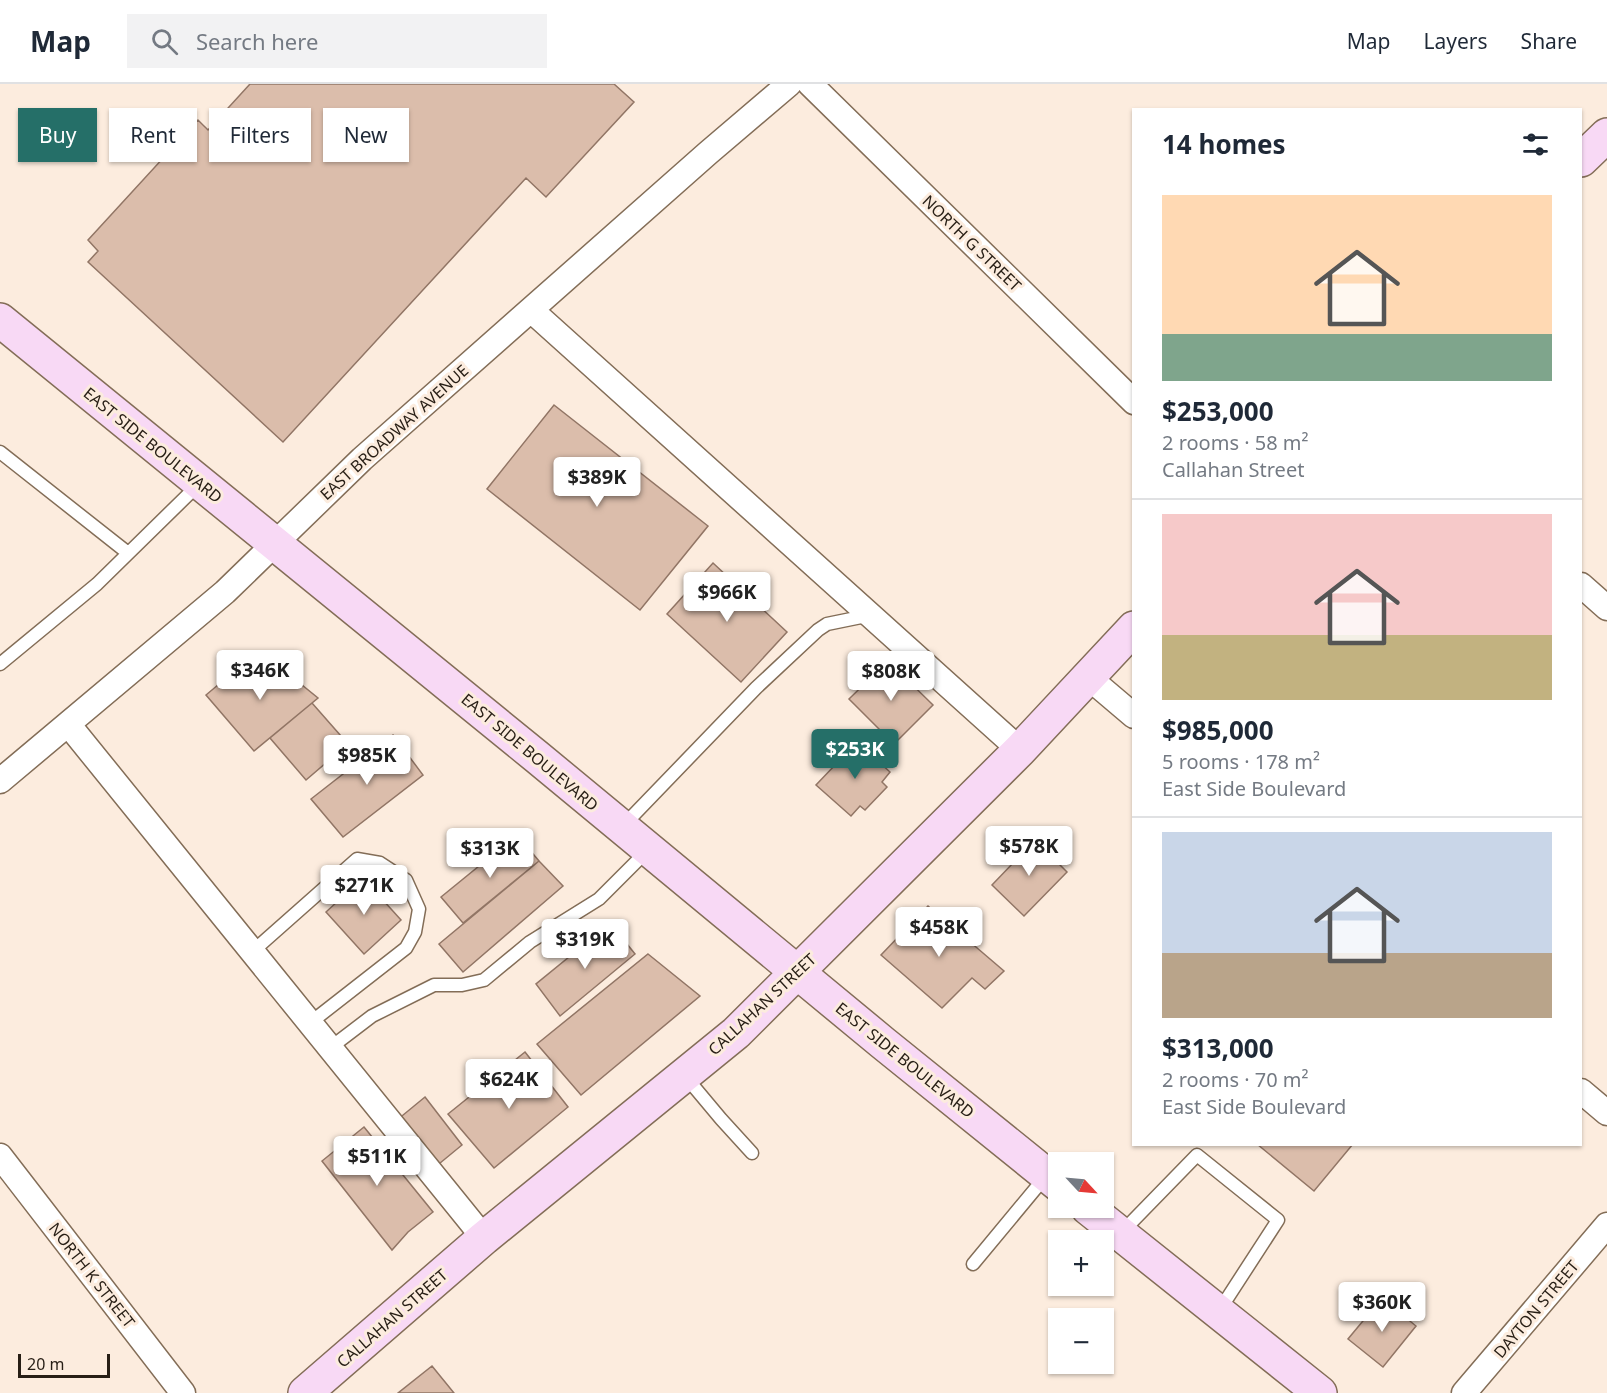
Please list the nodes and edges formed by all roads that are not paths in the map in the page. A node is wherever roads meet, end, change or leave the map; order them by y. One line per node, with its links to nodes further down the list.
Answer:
1 (789, 84): 5 (street, EAST BROADWAY AVENUE)
2 (810, 84): 7 (street, NORTH G STREET)
3 (1607, 135): 4 (main road)
4 (1582, 159)
5 (531, 310): 10 (street, EAST BROADWAY AVENUE); 14 (street)
6 (0, 320): 9 (main road, EAST SIDE BOULEVARD)
7 (1132, 400)
8 (0, 452): 11 (lane)
9 (200, 483): 10 (main road, EAST SIDE BOULEVARD); 11 (lane)
10 (275, 544): 19 (street, EAST BROADWAY AVENUE); 22 (main road, EAST SIDE BOULEVARD)
11 (128, 553): 16 (lane)
12 (1582, 586): 13 (street)
13 (1607, 608)
14 (871, 615): 20 (street); 22 (lane)
15 (1132, 630): 17 (main road, CALLAHAN STREET)
16 (0, 664)
17 (1088, 677): 18 (street); 20 (main road, CALLAHAN STREET)
18 (1132, 714)
19 (68, 724): 21 (street, EAST BROADWAY AVENUE); 24 (street)
20 (1020, 750): 25 (main road, CALLAHAN STREET)
21 (0, 781)
22 (621, 828): 23 (main road, EAST SIDE BOULEVARD)
23 (648, 850): 25 (main road, EAST SIDE BOULEVARD); 27 (lane)
24 (252, 952): 26 (street); 26 (lane)
25 (797, 972): 28 (main road, CALLAHAN STREET); 33 (main road, EAST SIDE BOULEVARD)
26 (310, 1023): 27 (street)
27 (330, 1048): 38 (street)
28 (685, 1075): 31 (lane); 38 (main road, CALLAHAN STREET)
29 (1582, 1092): 30 (street)
30 (1607, 1113)
31 (753, 1153)
32 (0, 1156): 41 (street, NORTH K STREET)
33 (1048, 1176)
34 (1048, 1185): 39 (lane)
35 (1102, 1218): 37 (main road)
36 (1607, 1225): 44 (street, DAYTON STREET)
37 (1122, 1233): 40 (main road); 40 (lane)
38 (484, 1238): 42 (main road, CALLAHAN STREET)
39 (973, 1264)
40 (1219, 1312): 43 (main road)
41 (183, 1393)
42 (305, 1393)
43 (1320, 1393)
44 (1464, 1393)

